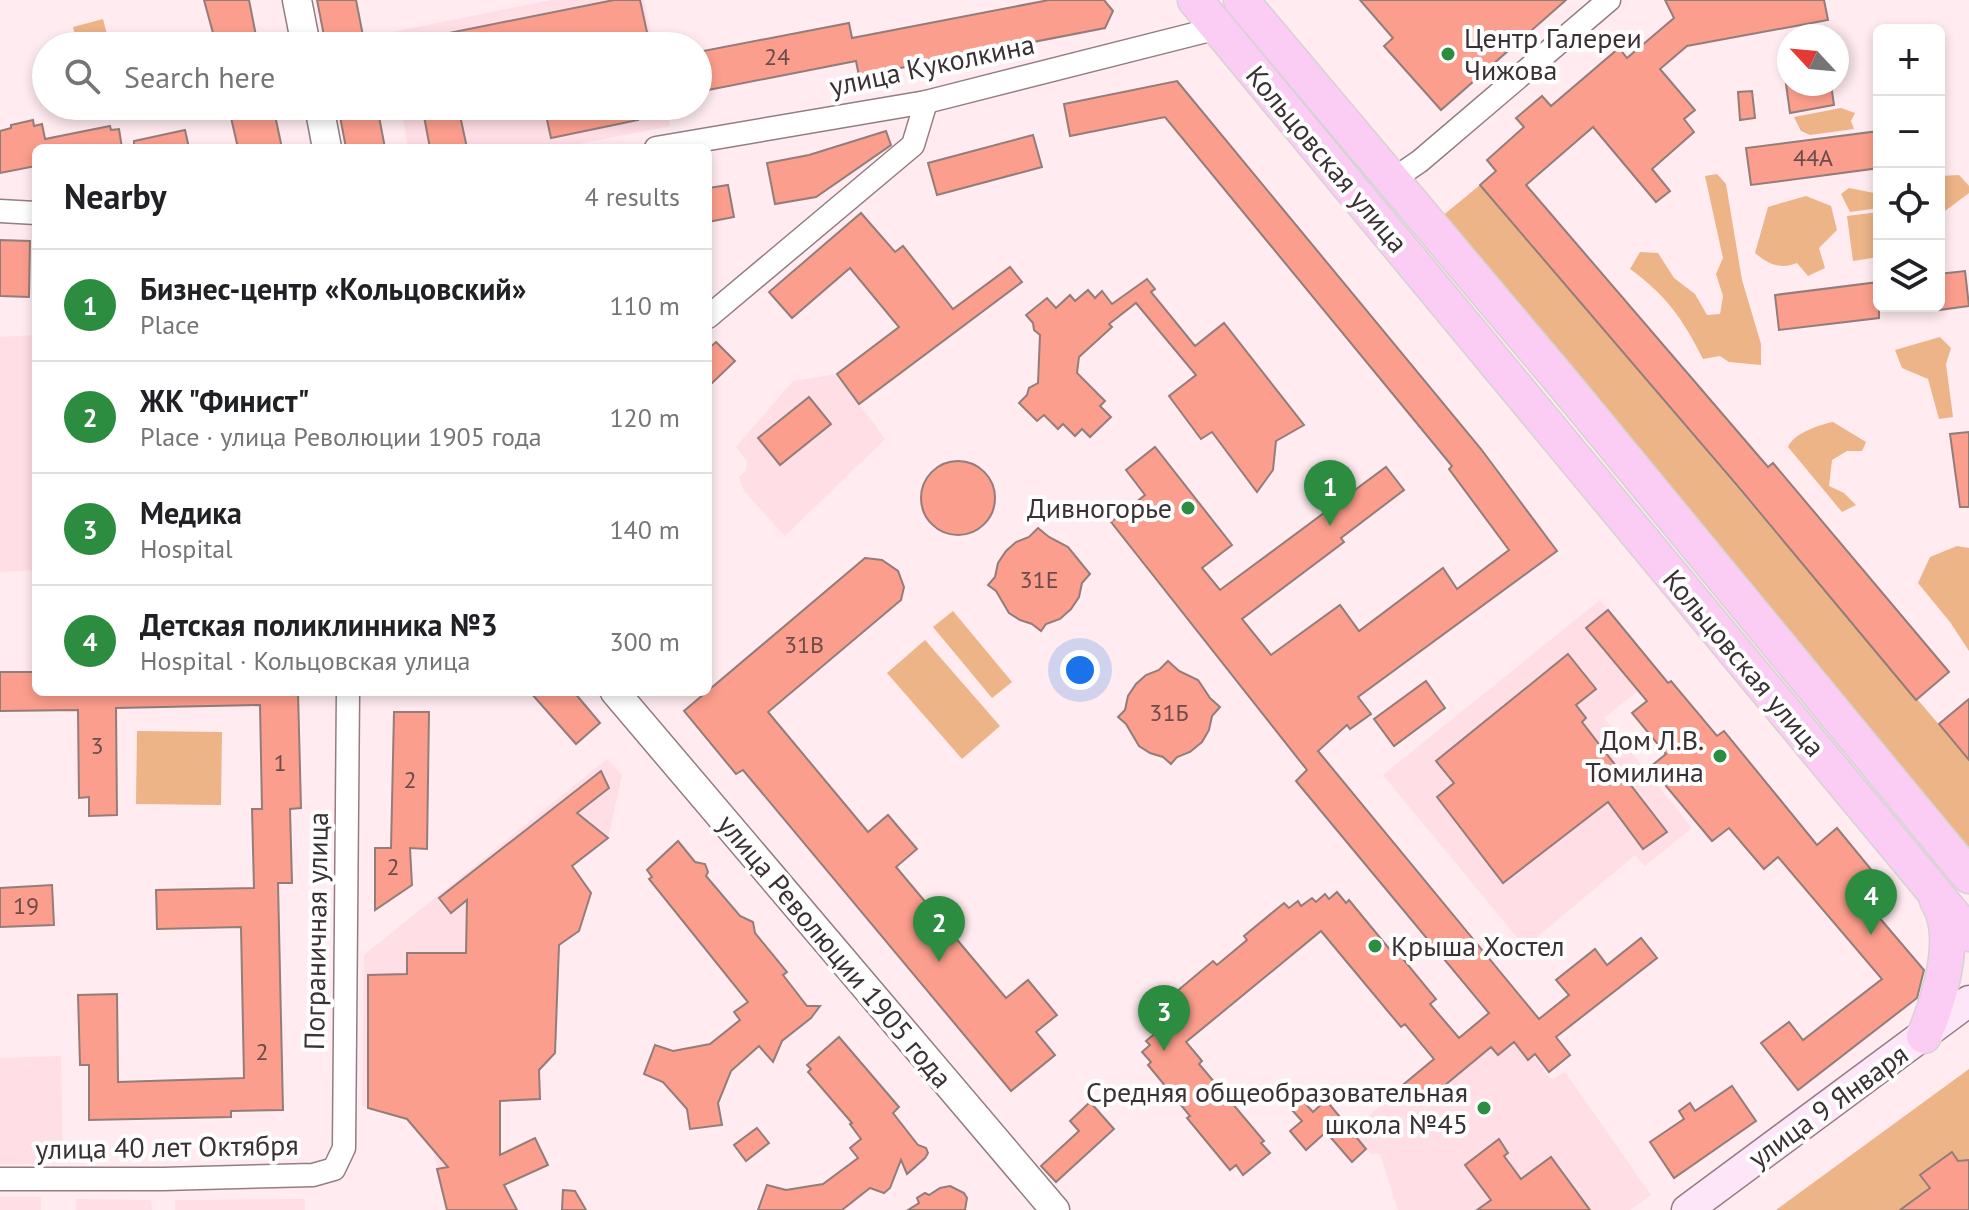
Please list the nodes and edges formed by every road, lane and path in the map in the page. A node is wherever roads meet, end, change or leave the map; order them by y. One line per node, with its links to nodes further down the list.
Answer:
1 (297, 0): 6 (street)
2 (1195, 0): 5 (main road, Кольцовская улица)
3 (1241, 0): 11 (main road, Кольцовская улица)
4 (1609, 0): 11 (street)
5 (1218, 28): 7 (street, улица Куколкина); 16 (main road, Кольцовская улица)
6 (303, 32)
7 (926, 102): 10 (street, улица Куколкина); 14 (street)
8 (322, 120): 9 (street)
9 (326, 144)
10 (679, 144)
11 (1391, 181): 15 (main road, Кольцовская улица)
12 (0, 211): 13 (street)
13 (32, 213)
14 (712, 314)
15 (1550, 367): 16 (main road); 19 (main road, Кольцовская улица)
16 (1519, 392): 20 (main road, Кольцовская улица)
17 (348, 696): 24 (street, Пограничная улица)
18 (618, 696): 26 (street, улица Революции 1905 года)
19 (1969, 876)
20 (1928, 886): 21 (main road, Кольцовская улица); 23 (main road)
21 (1969, 934)
22 (1969, 1001): 23 (main road, улица 9 Января)
23 (1924, 1036): 27 (main road, улица 9 Января)
24 (334, 1169): 25 (street, улица 40 лет Октября)
25 (0, 1179)
26 (1055, 1210)
27 (1687, 1210)

